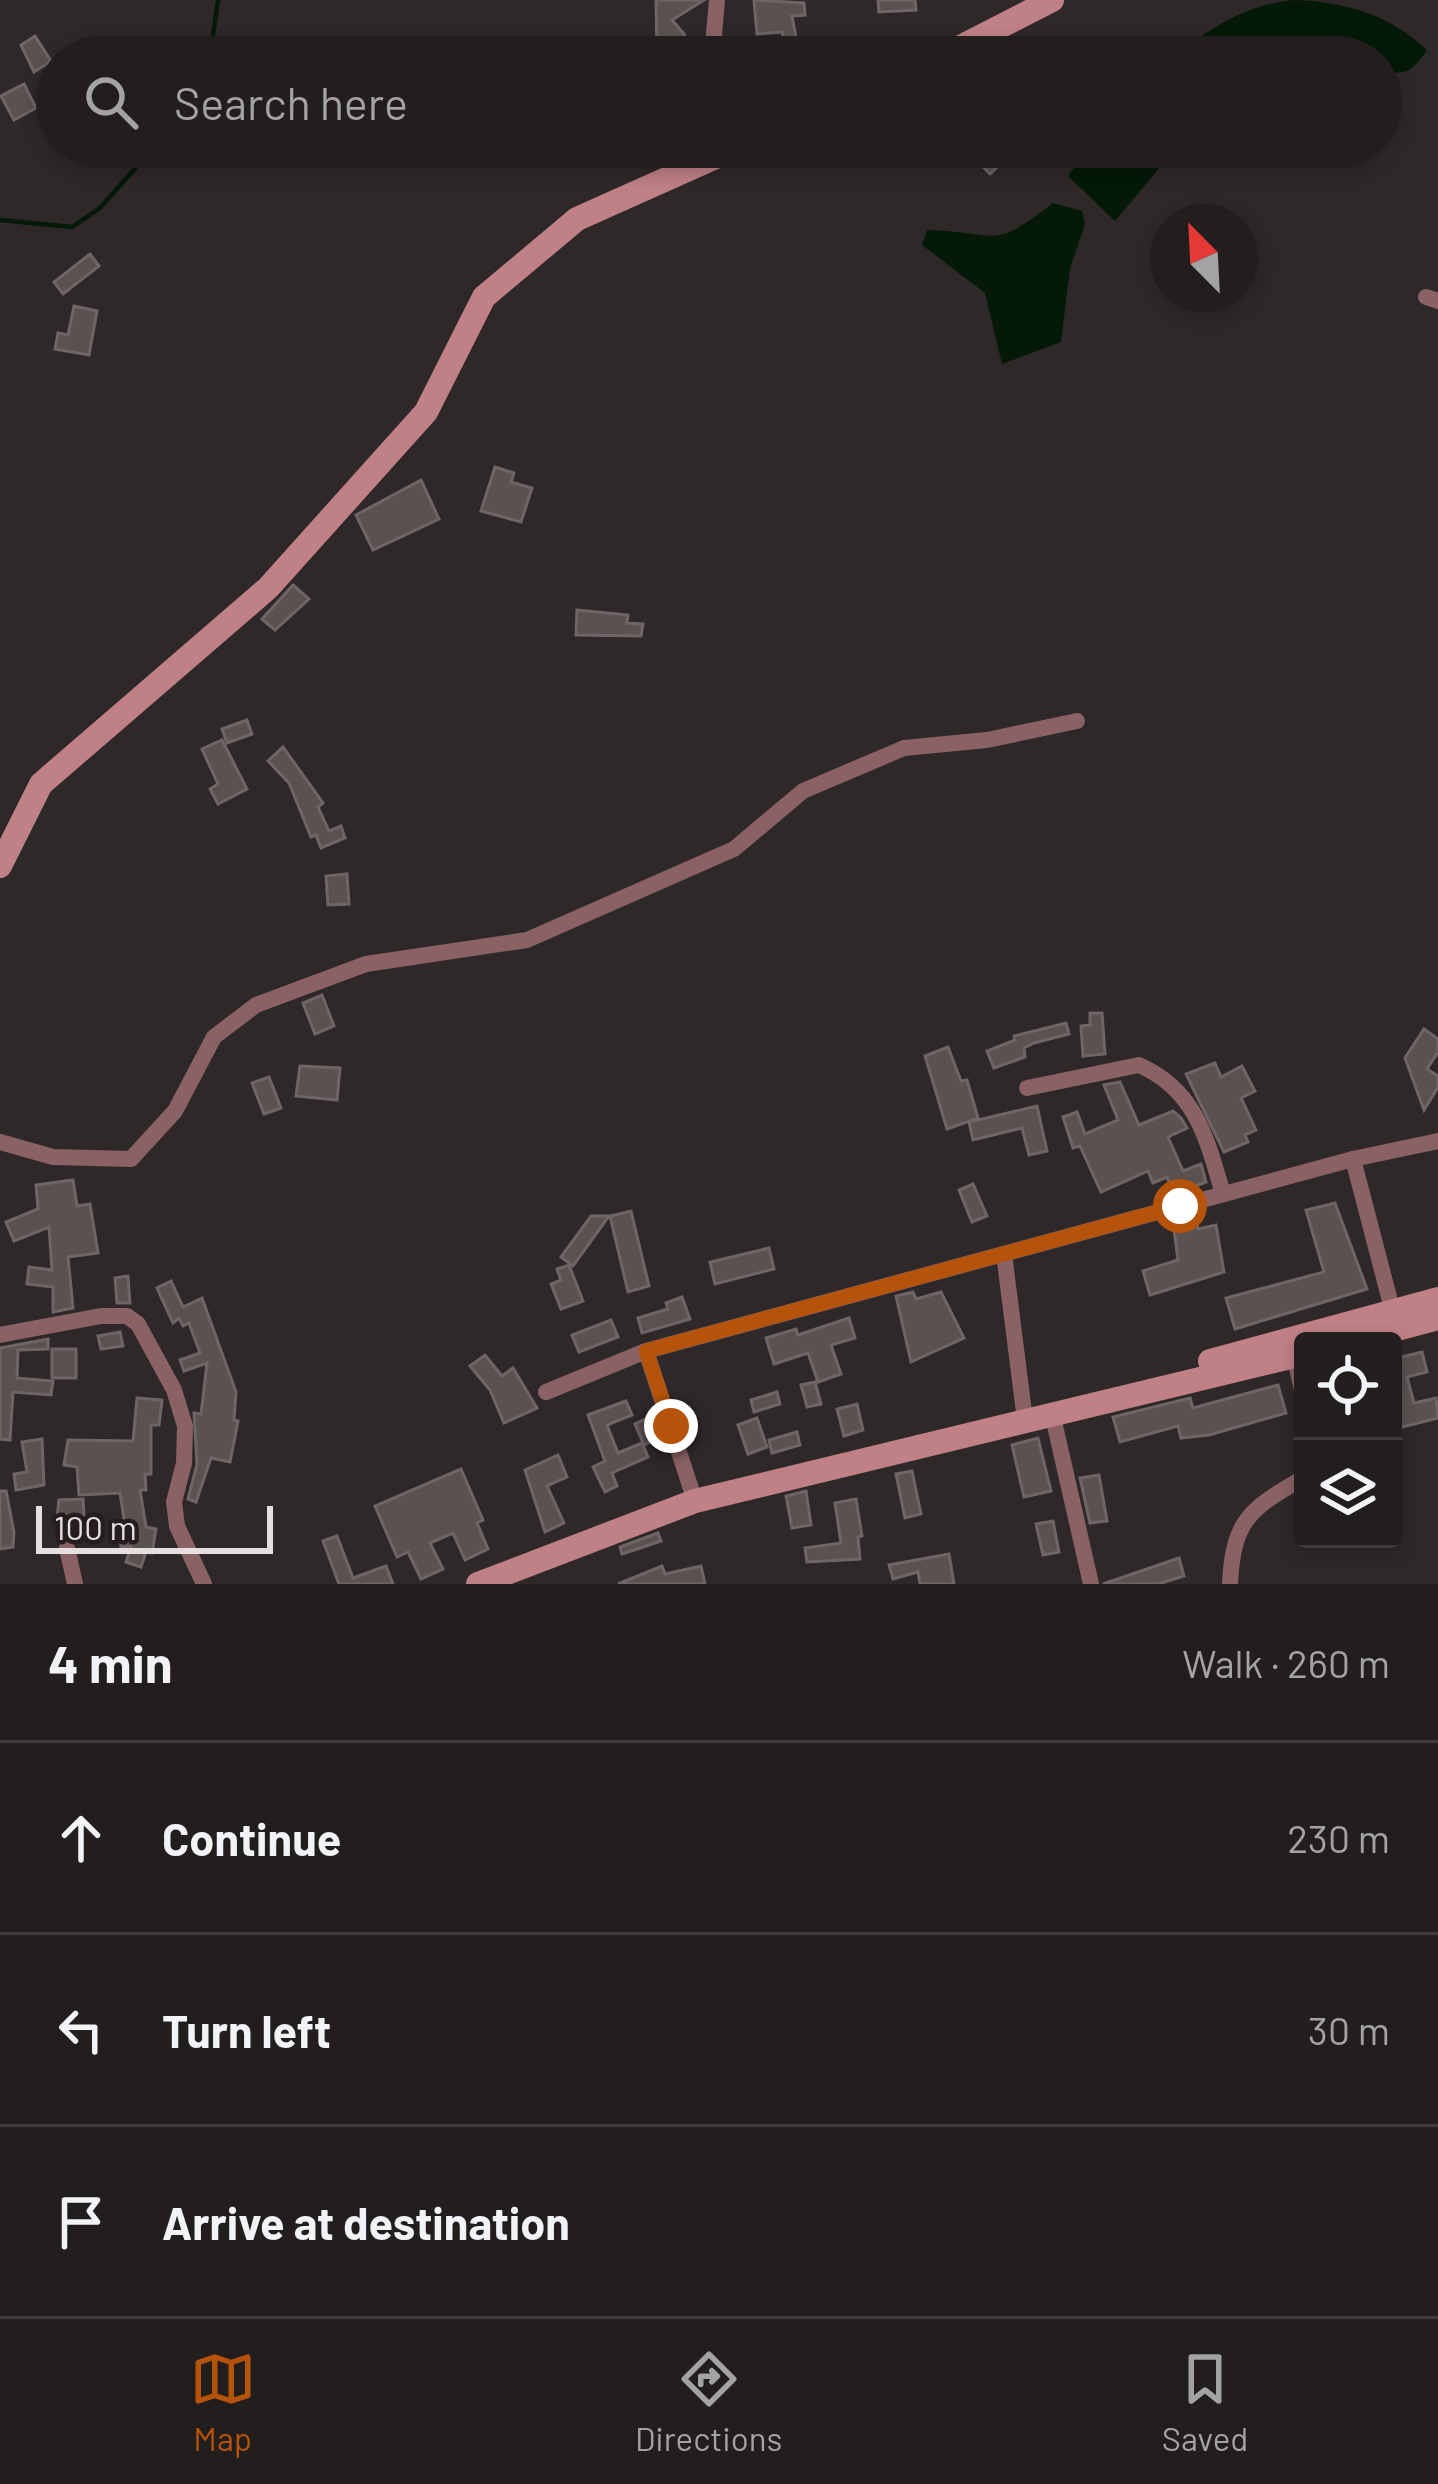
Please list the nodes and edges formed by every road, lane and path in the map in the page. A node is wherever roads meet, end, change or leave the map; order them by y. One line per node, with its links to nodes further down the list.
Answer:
1 (717, 0): 3 (street)
2 (1052, 0): 4 (main road)
3 (714, 36)
4 (982, 36)
5 (675, 168): 7 (main road)
6 (1077, 721): 10 (street)
7 (0, 866)
8 (1028, 1088): 12 (street)
9 (1438, 1141): 11 (street)
10 (0, 1142)
11 (1353, 1159): 12 (street); 16 (street)
12 (1223, 1194): 13 (street)
13 (1004, 1254): 19 (street); 23 (street)
14 (1438, 1299): 16 (main road)
15 (1438, 1318): 16 (main road)
16 (1395, 1320): 17 (main road); 23 (main road)
17 (1370, 1332)
18 (0, 1335): 28 (street)
19 (646, 1351): 21 (street); 25 (street)
20 (1294, 1356): 22 (main road)
21 (546, 1392)
22 (1053, 1417): 23 (main road); 30 (street)
23 (1025, 1420): 25 (main road)
24 (1294, 1482): 31 (street)
25 (695, 1501): 29 (main road)
26 (67, 1548): 27 (street)
27 (74, 1584)
28 (204, 1584)
29 (478, 1584)
30 (1091, 1584)
31 (1230, 1584)

